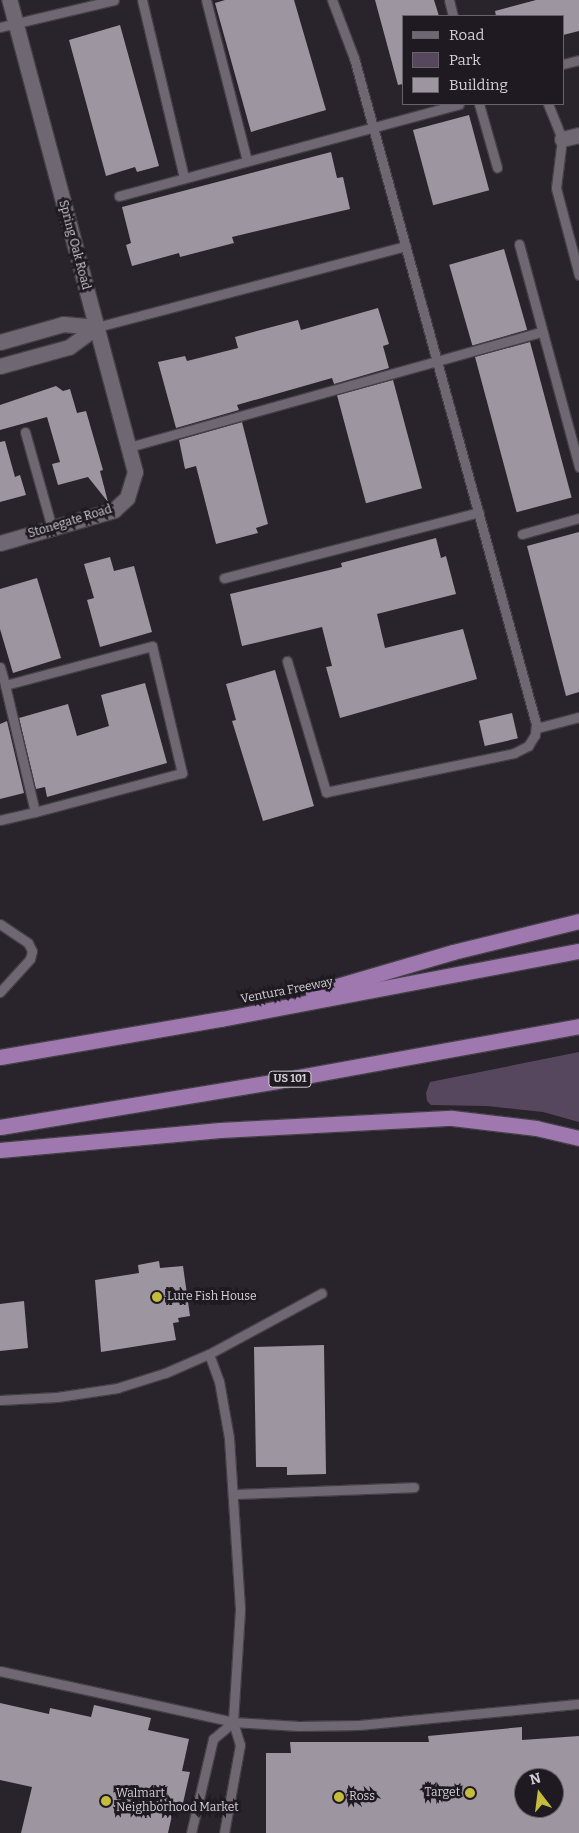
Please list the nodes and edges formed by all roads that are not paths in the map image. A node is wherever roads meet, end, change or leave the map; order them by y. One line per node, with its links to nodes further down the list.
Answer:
1 (9, 0): 8 (street, Spring Oak Road)
2 (114, 0): 8 (lane)
3 (142, 0): 19 (lane)
4 (206, 0): 17 (lane)
5 (332, 0): 14 (lane)
6 (449, 0): 7 (lane)
7 (454, 15)
8 (7, 24): 24 (street, Spring Oak Road)
9 (579, 60): 10 (lane)
10 (564, 64)
11 (455, 105): 14 (lane)
12 (479, 105): 18 (lane)
13 (548, 105): 16 (lane)
14 (373, 127): 17 (lane); 22 (lane)
15 (579, 135): 16 (street)
16 (562, 139): 23 (lane)
17 (247, 161): 19 (lane)
18 (497, 167)
19 (184, 178): 20 (lane)
20 (120, 196)
21 (519, 244): 25 (lane)
22 (406, 246): 24 (lane); 27 (lane)
23 (579, 275)
24 (97, 327): 26 (street); 28 (street); 30 (street, Spring Oak Road)
25 (542, 332): 27 (lane); 31 (lane)
26 (0, 342)
27 (438, 362): 30 (lane); 33 (lane)
28 (0, 366)
29 (25, 432): 35 (lane)
30 (129, 447): 32 (street, Spring Oak Road)
31 (579, 466)
32 (132, 489): 35 (street, Stonegate Road)
33 (479, 512): 38 (lane); 43 (lane)
34 (579, 518): 36 (lane)
35 (52, 528): 37 (street, Stonegate Road)
36 (522, 534)
37 (0, 543)
38 (224, 578)
39 (286, 661): 43 (lane)
40 (0, 667): 41 (lane)
41 (5, 685): 44 (lane); 44 (lane)
42 (579, 717): 43 (lane)
43 (537, 728)
44 (35, 812): 45 (lane)
45 (0, 820)
46 (579, 921): 50 (highway)
47 (0, 924): 49 (lane)
48 (579, 950): 50 (highway, Ventura Freeway)
49 (0, 992)
50 (221, 1020): 52 (highway, Ventura Freeway)
51 (579, 1026): 53 (highway, US 101)
52 (0, 1057)
53 (0, 1127)
54 (579, 1138): 55 (highway)
55 (0, 1150)
56 (322, 1293): 57 (lane)
57 (209, 1354): 58 (lane); 60 (lane)
58 (0, 1400)
59 (414, 1487): 60 (lane)
60 (234, 1494): 63 (lane)
61 (0, 1670): 63 (lane)
62 (579, 1704): 63 (lane)
63 (233, 1722): 64 (lane); 65 (lane)
64 (191, 1833)
65 (224, 1833)

